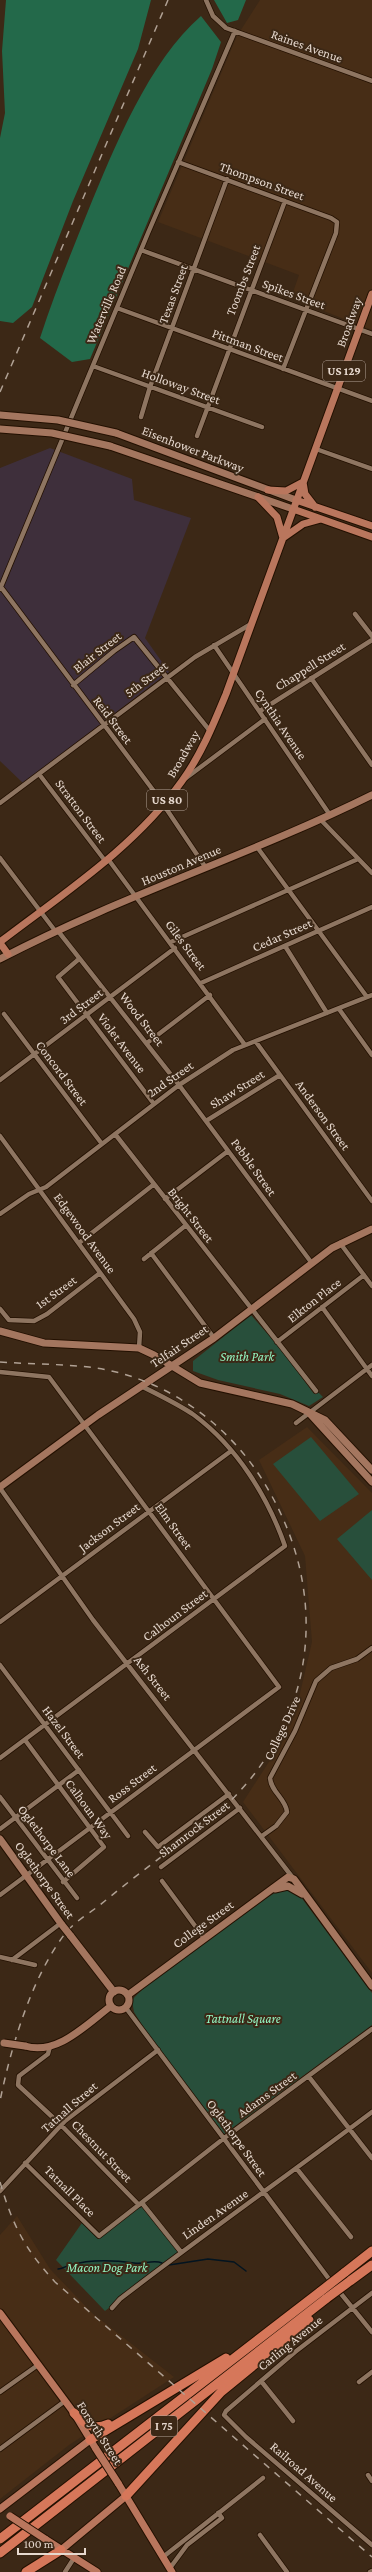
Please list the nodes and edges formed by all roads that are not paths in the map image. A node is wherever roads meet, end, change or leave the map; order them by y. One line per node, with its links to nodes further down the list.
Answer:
1 (206, 0): 2 (street, Raines Avenue)
2 (235, 31): 3 (street, Raines Avenue); 4 (street, Waterville Road)
3 (372, 81)
4 (178, 162): 5 (street, Thompson Street); 7 (street, Waterville Road)
5 (227, 179): 6 (street, Thompson Street); 8 (street, Texas Street)
6 (285, 201): 9 (street, Toombs Street); 12 (street, Thompson Street)
7 (141, 250): 8 (street, Spikes Street); 11 (street, Waterville Road)
8 (193, 269): 9 (street, Spikes Street); 13 (street, Texas Street)
9 (250, 290): 12 (street, Spikes Street); 16 (street, Toombs Street)
10 (372, 294): 14 (main road, Broadway / US 129)
11 (117, 308): 13 (street, Pittman Street); 17 (street, Waterville Road)
12 (305, 310): 14 (street, Spikes Street); 18 (street)
13 (172, 329): 16 (street, Pittman Street); 19 (street, Texas Street)
14 (359, 330): 15 (street, Spikes Street); 20 (main road, Broadway / US 129)
15 (372, 334)
16 (228, 349): 18 (street, Pittman Street); 22 (street, Toombs Street)
17 (93, 366): 19 (street, Holloway Street); 40 (street, Waterville Road)
18 (283, 369): 20 (street, Pittman Street)
19 (150, 387): 22 (street, Holloway Street); 24 (street, Texas Street)
20 (338, 388): 21 (street, Pittman Street); 28 (main road, Broadway / US 129)
21 (372, 401)
22 (206, 408): 25 (street, Holloway Street); 27 (street, Toombs Street)
23 (0, 415): 31 (street, Eisenhower Parkway, bridge)
24 (142, 417)
25 (262, 427)
26 (0, 429): 32 (street, Eisenhower Parkway, bridge)
27 (196, 436)
28 (316, 449): 29 (street); 30 (main road, US 129)
29 (372, 469)
30 (303, 482): 31 (main road); 33 (main road, US 129); 34 (main road)
31 (268, 490): 33 (street, Eisenhower Parkway)
32 (258, 497): 35 (street, Eisenhower Parkway); 39 (main road)
33 (296, 500): 34 (main road, Eisenhower Parkway); 35 (main road, US 80)
34 (315, 507): 37 (main road, Eisenhower Parkway)
35 (293, 509): 36 (main road, Eisenhower Parkway); 39 (main road, US 80)
36 (322, 519): 38 (main road, Eisenhower Parkway); 39 (main road)
37 (372, 526)
38 (372, 537)
39 (283, 538): 42 (main road, Broadway / US 80)
40 (0, 588): 49 (street, Reid Street)
41 (355, 614): 43 (street)
42 (252, 624): 45 (street, 5th Street); 46 (main road, Broadway / US 80)
43 (372, 636)
44 (372, 640): 48 (street, Chappell Street)
45 (214, 645): 46 (street, Cynthia Avenue); 47 (street, 5th Street)
46 (234, 674): 50 (street, Cynthia Avenue); 53 (main road, Broadway / US 80)
47 (167, 677): 49 (street, Blair Street); 52 (street, 5th Street); 53 (street)
48 (311, 678): 50 (street, Chappell Street); 54 (street)
49 (73, 685): 52 (street, Reid Street)
50 (260, 711): 51 (street, Cynthia Avenue)
51 (265, 719): 56 (street); 60 (street, Cynthia Avenue)
52 (102, 726): 55 (street, 5th Street); 59 (street, Reid Street)
53 (210, 731): 56 (main road, Broadway / US 80)
54 (372, 765)
55 (39, 774): 58 (street, 5th Street); 65 (street, Stratton Street)
56 (183, 780): 59 (main road, Broadway / US 80)
57 (372, 795): 60 (street, Houston Avenue)
58 (0, 803)
59 (162, 806): 65 (main road, Broadway / US 80); 66 (street, Reid Street)
60 (330, 815): 61 (street, Houston Avenue)
61 (321, 820): 62 (street, Houston Avenue); 64 (street)
62 (257, 847): 66 (street, Houston Avenue); 68 (street)
63 (0, 858): 71 (street, Wood Street)
64 (358, 859): 67 (street); 68 (street)
65 (107, 860): 69 (street, Giles Street); 71 (main road, Broadway / US 80)
66 (206, 868): 69 (street, Houston Avenue)
67 (372, 873)
68 (288, 890): 73 (street); 75 (street)
69 (135, 897): 72 (street, Houston Avenue); 75 (street, Giles Street)
70 (372, 907): 73 (street, Cedar Street)
71 (40, 911): 72 (street, Wood Street); 74 (main road, Broadway / US 80)
72 (57, 931): 78 (street, Houston Avenue); 80 (street, Wood Street)
73 (318, 931): 76 (street, Cedar Street); 83 (street)
74 (0, 942): 78 (main road)
75 (171, 942): 77 (street, Giles Street)
76 (285, 946): 81 (street, Cedar Street); 86 (street)
77 (175, 948): 81 (street, Giles Street); 84 (street, 3rd Street)
78 (8, 954): 79 (street, Houston Avenue)
79 (0, 959)
80 (79, 959): 84 (street, Wood Street); 88 (street, Violet Avenue)
81 (201, 983): 82 (street, Giles Street)
82 (210, 995): 90 (street); 91 (street, Giles Street)
83 (370, 996): 85 (street, 2nd Street)
84 (111, 997): 88 (street, 3rd Street); 90 (street, Wood Street)
85 (339, 1009): 86 (street, 2nd Street); 92 (street)
86 (327, 1013): 89 (street, 2nd Street)
87 (4, 1014): 93 (street, Concord Street)
88 (86, 1015): 93 (street, 3rd Street); 97 (street, Violet Avenue)
89 (256, 1042): 91 (street, 2nd Street); 94 (street, Anderson Street)
90 (147, 1043): 96 (street, Wood Street)
91 (245, 1045): 96 (street, 2nd Street)
92 (372, 1054)
93 (34, 1055): 95 (street, 3rd Street); 101 (street, Concord Street)
94 (280, 1075): 98 (street, Shaw Street); 106 (street, Anderson Street)
95 (0, 1080)
96 (179, 1085): 97 (street, 2nd Street); 98 (street, Pebble Street)
97 (154, 1104): 99 (street, 2nd Street)
98 (206, 1121): 102 (street, Pebble Street)
99 (115, 1134): 101 (street, 2nd Street); 103 (street, Bright Street)
100 (0, 1136): 104 (street, Edgewood Avenue)
101 (102, 1144): 104 (street, 2nd Street)
102 (228, 1151): 105 (street); 114 (street, Pebble Street)
103 (153, 1185): 105 (street, Bright Street); 110 (street)
104 (40, 1190): 107 (street, 2nd Street); 110 (street, Edgewood Avenue)
105 (165, 1199): 108 (street, Bright Street)
106 (372, 1201)
107 (0, 1214)
108 (185, 1226): 112 (street); 120 (street, Bright Street)
109 (372, 1229): 111 (street, Telfair Street)
110 (79, 1243): 115 (street, Edgewood Avenue)
111 (340, 1243): 114 (street, Telfair Street); 116 (street)
112 (151, 1253): 113 (street); 122 (street)
113 (144, 1258)
114 (311, 1262): 120 (street, Telfair Street)
115 (100, 1273): 119 (street, 1st Street); 124 (street, Edgewood Avenue)
116 (364, 1275): 117 (street); 118 (street, Elkton Place)
117 (372, 1286)
118 (322, 1306): 123 (street, Elkton Place); 127 (street)
119 (0, 1309)
120 (250, 1309): 122 (street, Telfair Street); 123 (street, Bright Street)
121 (0, 1331): 124 (street)
122 (214, 1338): 126 (street, Telfair Street)
123 (277, 1342): 131 (street, Bright Street)
124 (139, 1348): 126 (street)
125 (372, 1365): 127 (street)
126 (172, 1366): 130 (street, Telfair Street); 132 (street)
127 (367, 1369): 129 (street); 132 (street)
128 (0, 1372): 134 (street, Elm Street)
129 (372, 1376)
130 (141, 1386): 134 (street, Telfair Street); 135 (street)
131 (316, 1391)
132 (309, 1412): 133 (street); 136 (street); 137 (street)
133 (296, 1423)
134 (85, 1425): 138 (street, Telfair Street); 139 (street, Elm Street)
135 (231, 1451): 139 (street, Jackson Street); 141 (street, Calhoun Street)
136 (372, 1470)
137 (372, 1482)
138 (0, 1487): 140 (street, Ash Street)
139 (149, 1511): 140 (street, Jackson Street); 141 (street, Elm Street)
140 (62, 1576): 142 (street, Jackson Street); 144 (street, Ash Street)
141 (214, 1599): 144 (street, Calhoun Street); 146 (street, Elm Street)
142 (0, 1622)
143 (372, 1648): 162 (street, College Drive)
144 (128, 1664): 147 (street, Calhoun Street); 149 (street, Ash Street)
145 (0, 1665): 147 (street, Hazel Street)
146 (278, 1690): 149 (street, Ross Street)
147 (45, 1725): 148 (street, Calhoun Street); 151 (street, Hazel Street)
148 (24, 1740): 150 (street, Calhoun Street); 152 (street, Calhoun Way)
149 (194, 1751): 153 (street, Ash Street); 156 (street, Ross Street)
150 (0, 1758)
151 (79, 1770): 152 (street); 156 (street, Hazel Street)
152 (58, 1785): 157 (street); 158 (street, Calhoun Way)
153 (229, 1794): 155 (street, Ash Street); 160 (street, Shamrock Street)
154 (0, 1797): 157 (street, Oglethorpe Lane)
155 (240, 1808): 162 (street, Ash Street); 165 (street, Shamrock Street)
156 (111, 1813): 158 (street, Ross Street); 161 (street, Hazel Street)
157 (15, 1818): 159 (street); 164 (street, Oglethorpe Lane)
158 (90, 1828): 164 (street, Ross Street); 169 (street, Calhoun Way)
159 (0, 1829)
160 (145, 1832)
161 (128, 1836)
162 (262, 1836): 167 (street, Ash Street)
163 (0, 1839): 166 (street, Oglethorpe Street)
164 (47, 1860): 166 (street, Ross Street); 169 (street, Oglethorpe Lane)
165 (161, 1867)
166 (26, 1875): 170 (street, Ross Street); 174 (street, Oglethorpe Street)
167 (294, 1879): 171 (street, College Street); 173 (street)
168 (162, 1881): 175 (street)
169 (63, 1882): 172 (street, Oglethorpe Lane)
170 (1, 1893)
171 (264, 1894): 173 (street); 175 (street, College Street)
172 (77, 1898)
173 (308, 1898): 179 (street)
174 (62, 1924): 177 (street); 180 (street, Oglethorpe Street, bridge)
175 (204, 1938): 181 (street, College Street)
176 (0, 1957): 177 (street)
177 (12, 1960): 178 (street)
178 (35, 1965)
179 (372, 1986)
180 (114, 1992): 181 (street); 182 (street)
181 (128, 1995): 183 (street)
182 (111, 2006): 183 (street); 186 (street)
183 (126, 2008): 187 (street, Oglethorpe Street)
184 (372, 2029): 188 (street, Adams Street)
185 (2, 2043): 186 (street, bridge)
186 (50, 2046): 190 (street, Chestnut Street)
187 (158, 2050): 190 (street, Tatnall Street); 192 (street, Oglethorpe Street)
188 (308, 2077): 191 (street); 192 (street, Adams Street)
189 (372, 2112): 191 (street, Linden Avenue)
190 (61, 2125): 194 (street, Tatnall Street); 198 (street, Chestnut Street)
191 (350, 2129): 193 (street); 195 (street, Linden Avenue)
192 (223, 2140): 197 (street, Oglethorpe Street); 198 (street, Adams Street)
193 (372, 2158)
194 (25, 2163): 196 (street, Tatnall Street); 199 (street, Tatnall Place)
195 (297, 2168): 197 (street, Linden Avenue); 200 (street)
196 (1, 2190)
197 (263, 2193): 202 (street, Linden Avenue); 207 (street, Oglethorpe Street)
198 (141, 2204): 199 (street, Adams Street); 202 (street, Chestnut Street)
199 (99, 2236)
200 (351, 2237)
201 (372, 2251): 210 (highway, I 75, bridge)
202 (180, 2252): 206 (street, Linden Avenue)
203 (372, 2265): 205 (highway, I 75, bridge)
204 (372, 2293): 207 (street, Carling Avenue)
205 (318, 2306): 226 (highway); 233 (highway, I 75)
206 (112, 2308)
207 (352, 2308): 209 (street, Oglethorpe Street); 213 (street, Carling Avenue)
208 (0, 2313): 211 (main road, Forsyth Street)
209 (372, 2332)
210 (248, 2346): 217 (highway); 230 (highway, I 75)
211 (38, 2365): 215 (street); 216 (main road, Forsyth Street)
212 (372, 2372): 214 (street)
213 (261, 2380): 219 (street, Carling Avenue); 220 (street)
214 (359, 2382)
215 (0, 2392)
216 (65, 2400): 218 (main road, Forsyth Street); 222 (street)
217 (136, 2410): 218 (highway); 221 (highway)
218 (74, 2413): 221 (main road, Forsyth Street)
219 (225, 2413): 231 (street, Railroad Avenue)
220 (293, 2421)
221 (90, 2440): 226 (main road, Forsyth Street, bridge); 227 (main road)
222 (0, 2449)
223 (368, 2475): 225 (street)
224 (263, 2478): 228 (street)
225 (372, 2480)
226 (126, 2496): 232 (main road); 234 (main road, Forsyth Street)
227 (0, 2509): 232 (main road, bridge)
228 (218, 2513): 234 (street); 236 (street)
229 (260, 2535): 240 (street)
230 (0, 2540)
231 (372, 2546)
232 (60, 2550): 235 (main road); 237 (highway)
233 (0, 2552)
234 (163, 2557): 236 (main road, Forsyth Street)
235 (74, 2558): 238 (street); 239 (main road)
236 (171, 2570)
237 (26, 2572)
238 (66, 2572)
239 (97, 2572)
240 (287, 2572)

